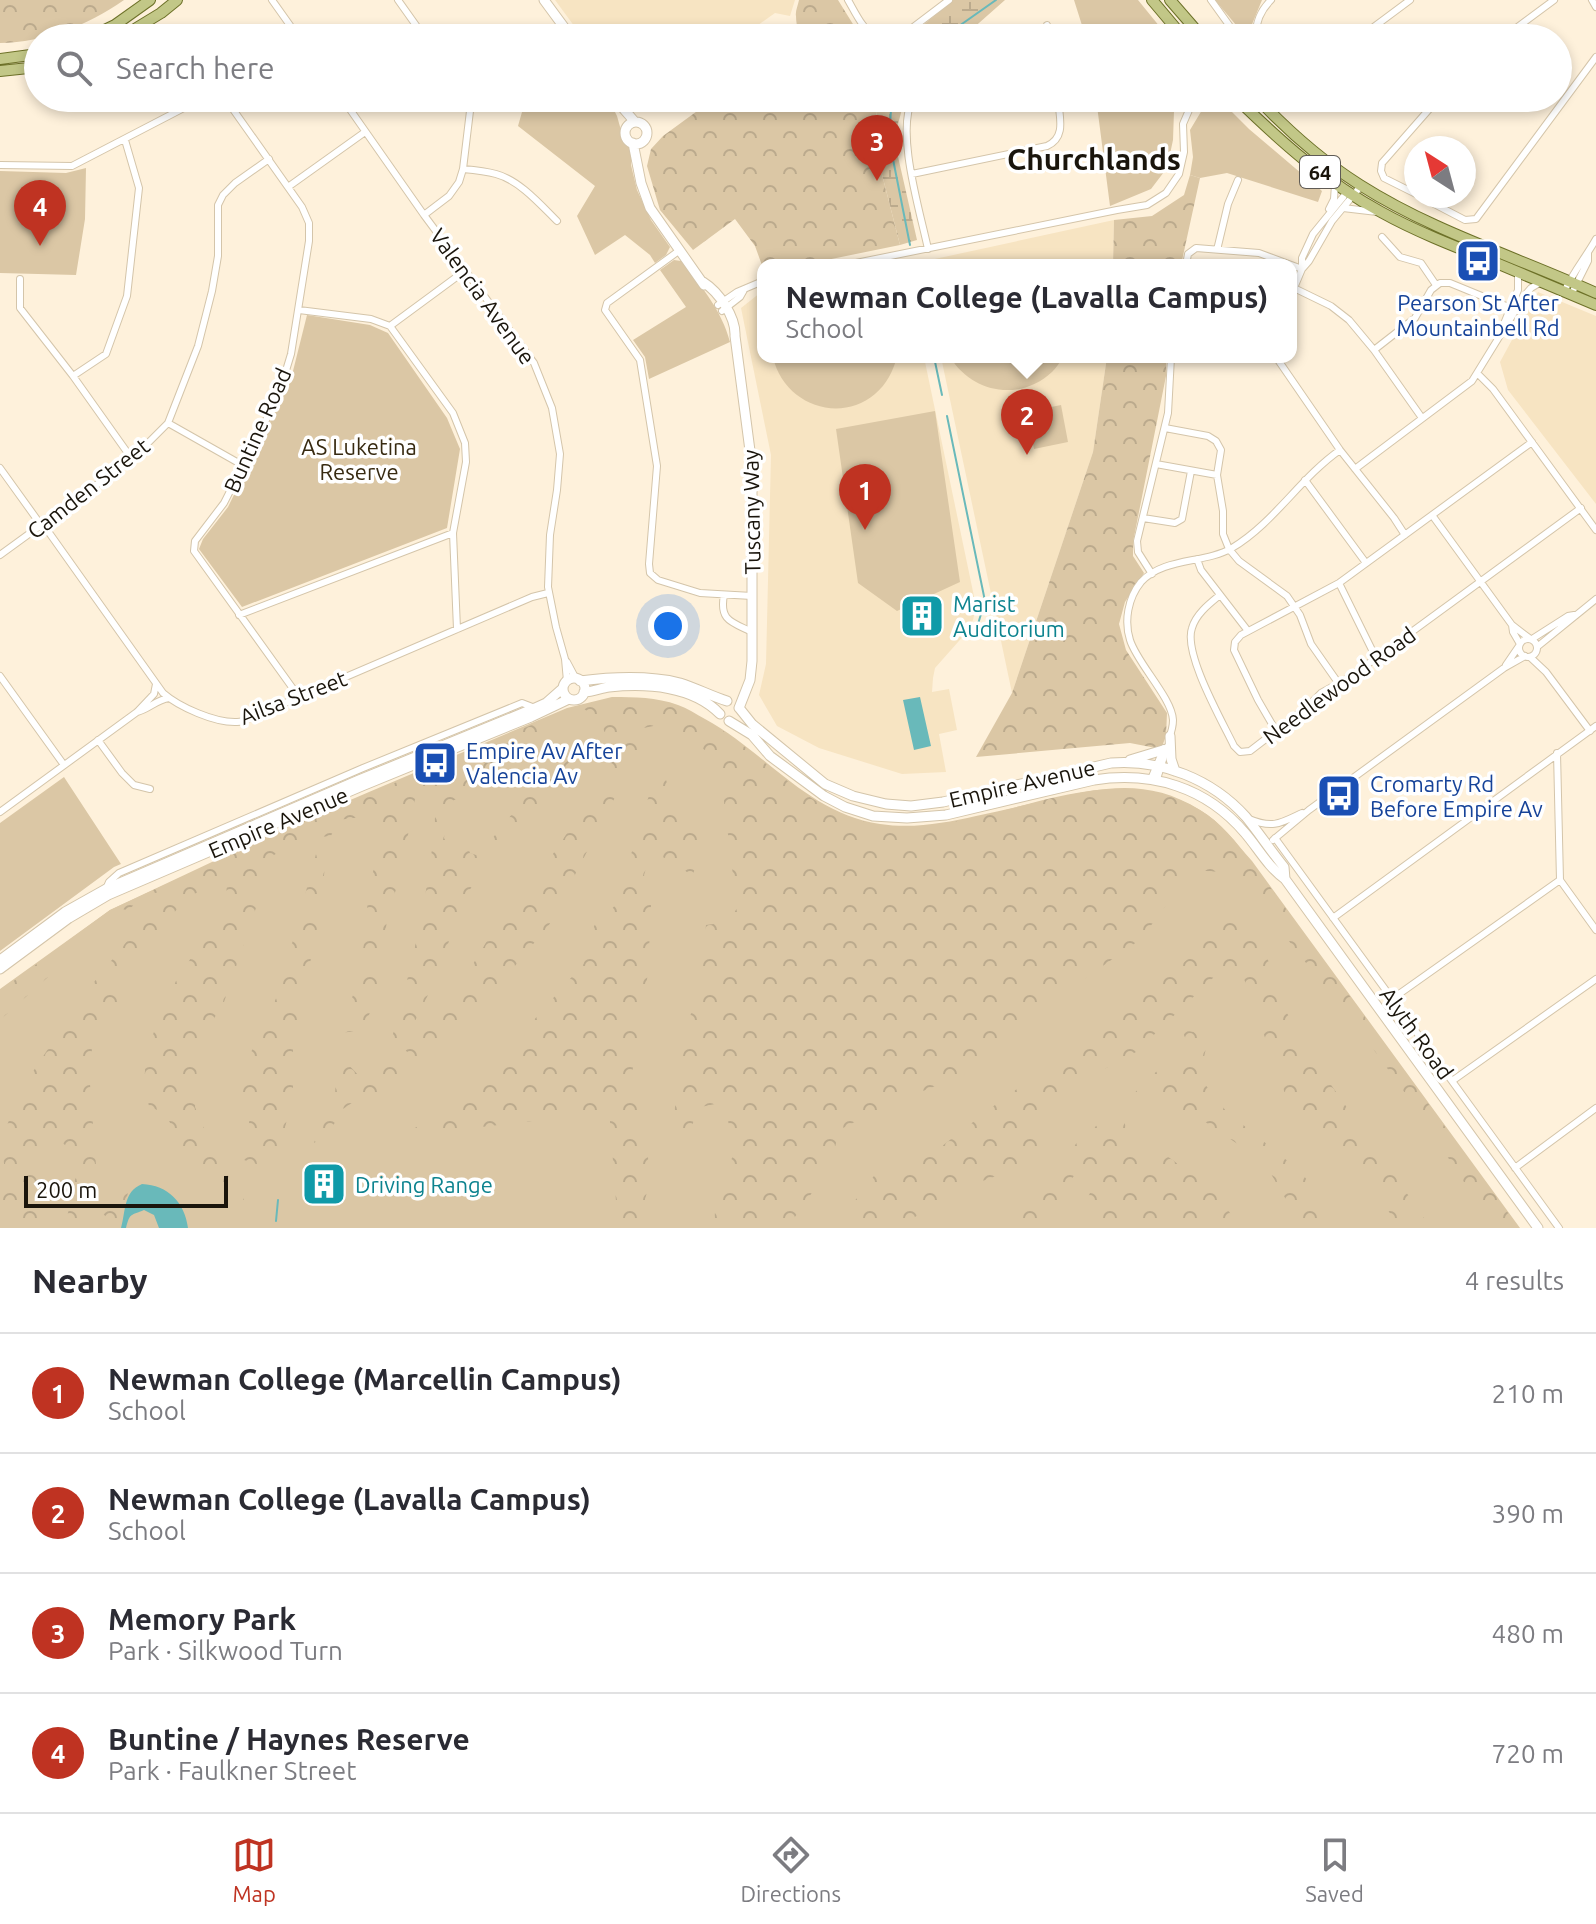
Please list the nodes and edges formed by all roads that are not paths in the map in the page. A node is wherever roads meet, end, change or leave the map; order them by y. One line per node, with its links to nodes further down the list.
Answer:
1 (150, 0): 16 (main road)
2 (177, 0): 17 (main road)
3 (272, 0): 18 (street)
4 (398, 0): 19 (street)
5 (544, 0): 20 (main road)
6 (848, 0): 21 (street)
7 (949, 0): 22 (street)
8 (1170, 0): 24 (main road)
9 (1211, 0): 25 (street)
10 (1271, 0): 26 (street)
11 (1410, 0): 27 (street)
12 (1554, 0): 28 (street)
13 (1592, 0): 15 (street)
14 (1157, 2): 23 (main road)
15 (1596, 7)
16 (116, 24)
17 (143, 24)
18 (289, 24)
19 (415, 24)
20 (562, 24)
21 (861, 24)
22 (917, 24)
23 (1174, 24)
24 (1191, 24)
25 (1228, 24)
26 (1256, 24)
27 (1378, 24)
28 (1522, 24)
29 (24, 56): 31 (main road)
30 (1596, 57): 34 (street)
31 (0, 59)
32 (24, 68): 33 (main road)
33 (0, 71)
34 (1572, 89)
35 (177, 112): 51 (street)
36 (235, 112): 54 (street, Buntine Road)
37 (351, 112): 48 (street, Valencia Avenue)
38 (470, 112): 57 (street)
39 (623, 112): 47 (main road)
40 (909, 112): 58 (street)
41 (1059, 112): 58 (street)
42 (1188, 112): 72 (street)
43 (1250, 112): 60 (main road, 64)
44 (1271, 112): 63 (main road, 64)
45 (1427, 112): 49 (street)
46 (1555, 112): 65 (street)
47 (631, 125): 52 (main road); 53 (main road)
48 (365, 132): 61 (street); 67 (street, Valencia Avenue)
49 (1406, 136)
50 (1404, 138): 62 (street)
51 (125, 140): 55 (street); 101 (street)
52 (644, 141): 53 (main road); 56 (main road, Tuscany Way)
53 (633, 143): 56 (main road, Tuscany Way)
54 (269, 159): 61 (street, Buntine Road); 103 (street, Camden Street)
55 (0, 165)
56 (639, 168): 73 (main road, Tuscany Way)
57 (463, 169): 67 (street); 69 (street)
58 (912, 174): 72 (street)
59 (1238, 180): 74 (street)
60 (1335, 184): 63 (main road, 64); 68 (street)
61 (288, 187): 94 (street, Buntine Road)
62 (1404, 188)
63 (1354, 189): 64 (street); 66 (main road, 64); 68 (street); 85 (main road, 64)
64 (1343, 208): 66 (street); 79 (street)
65 (1442, 208)
66 (1381, 212): 81 (main road, 64)
67 (424, 215): 80 (street, Valencia Avenue)
68 (1326, 216): 79 (street)
69 (557, 221)
70 (1382, 237): 87 (street)
71 (1596, 239): 85 (street)
72 (928, 249): 75 (street)
73 (680, 250): 92 (main road, Tuscany Way); 130 (street)
74 (1217, 250): 76 (street); 77 (street)
75 (877, 259)
76 (1187, 259)
77 (1275, 259)
78 (1297, 267): 79 (street)
79 (1302, 269): 83 (street)
80 (466, 270): 95 (street); 129 (street, Valencia Avenue)
81 (1518, 272): 84 (main road, 64); 93 (street)
82 (20, 279): 101 (street)
83 (1297, 280)
84 (1541, 282): 88 (main road, 64); 96 (street)
85 (1572, 282): 88 (street); 89 (main road, 64)
86 (757, 284): 92 (street)
87 (1436, 285): 93 (street); 97 (street)
88 (1567, 293): 91 (main road, 64)
89 (1596, 293)
90 (1297, 294): 97 (street)
91 (1596, 305)
92 (722, 306): 132 (main road, Tuscany Way)
93 (1511, 308): 96 (street)
94 (299, 310): 95 (street); 109 (street, Buntine Road)
95 (390, 326): 120 (street)
96 (1503, 329): 100 (street)
97 (1374, 350): 102 (street)
98 (1171, 363): 104 (street)
99 (1280, 363): 106 (street)
100 (1478, 374): 102 (street); 105 (street)
101 (73, 376): 107 (street)
102 (1422, 418): 111 (street)
103 (168, 423): 107 (street, Camden Street); 109 (street)
104 (1165, 428): 108 (street); 113 (street)
105 (1532, 442): 115 (street); 116 (street)
106 (1340, 450): 111 (street); 114 (street)
107 (132, 459): 118 (street, Camden Street)
108 (1156, 464): 112 (street); 117 (street)
109 (244, 466): 135 (street, Buntine Road)
110 (0, 468): 118 (street, Ailsa Street)
111 (1355, 469): 121 (street)
112 (1191, 471): 113 (street); 117 (street)
113 (1217, 475): 122 (street)
114 (1305, 480): 122 (street); 125 (street)
115 (1581, 508): 119 (street); 127 (street, Needlewood Road)
116 (1432, 515): 121 (street); 127 (street)
117 (1143, 518): 126 (street)
118 (41, 525): 123 (street, Camden Street); 150 (street, Ailsa Street)
119 (1596, 530)
120 (453, 533): 135 (street); 138 (street)
121 (1405, 535): 125 (street)
122 (1229, 549): 124 (street); 134 (street)
123 (0, 555)
124 (1197, 559): 126 (street); 131 (street)
125 (1366, 563): 128 (street)
126 (1152, 574): 165 (street)
127 (1481, 582): 137 (street); 145 (street, Needlewood Road)
128 (1339, 583): 134 (street); 145 (street)
129 (548, 593): 138 (street, Ailsa Street); 149 (street, Valencia Avenue)
130 (724, 595): 132 (street); 140 (street)
131 (1220, 595): 139 (street); 163 (street, Needlewood Road)
132 (752, 596): 140 (main road, Tuscany Way)
133 (1596, 599): 136 (street)
134 (1294, 605): 139 (street); 151 (street)
135 (239, 615): 154 (street, Buntine Road)
136 (1574, 615): 141 (street); 143 (street)
137 (1512, 625): 141 (street); 142 (street)
138 (457, 629): 154 (street, Ailsa Street)
139 (1248, 631): 163 (street)
140 (752, 632): 152 (main road, Tuscany Way)
141 (1531, 639): 142 (street); 143 (street)
142 (1519, 645): 144 (street); 146 (street)
143 (1537, 648): 144 (street); 147 (street)
144 (1527, 657): 146 (street); 147 (street)
145 (1376, 658): 151 (street, Needlewood Road)
146 (1504, 668): 174 (street)
147 (1546, 672): 162 (street)
148 (0, 676): 168 (street)
149 (572, 682): 153 (main road); 156 (main road); 157 (main road); 171 (main road, Empire Avenue)
150 (156, 684): 155 (street, Ailsa Street); 159 (street)
151 (1339, 684): 163 (street, Needlewood Road)
152 (746, 689): 157 (main road); 158 (main road, Tuscany Way)
153 (584, 692): 156 (main road); 160 (main road)
154 (299, 697): 155 (street, Ailsa Street)
155 (169, 698): 159 (street)
156 (569, 699): 171 (main road, Empire Avenue)
157 (729, 701): 158 (main road); 160 (main road)
158 (740, 709): 161 (main road); 167 (main road, Empire Avenue)
159 (137, 712): 164 (street)
160 (720, 714): 161 (main road)
161 (729, 721): 172 (main road, Empire Avenue)
162 (1594, 730): 166 (street)
163 (1276, 731)
164 (98, 740): 168 (street); 173 (street)
165 (1167, 743): 167 (main road); 169 (street); 170 (main road)
166 (1557, 753): 178 (street); 179 (street)
167 (1123, 762): 169 (main road, Empire Avenue)
168 (64, 765): 175 (street)
169 (1159, 766): 170 (main road, Empire Avenue); 172 (street)
170 (1175, 771): 176 (main road, Empire Avenue)
171 (359, 779): 181 (main road, Empire Avenue); 182 (main road, Empire Avenue)
172 (1154, 779): 177 (main road, Empire Avenue)
173 (150, 789)
174 (1309, 810): 176 (street); 177 (street)
175 (0, 812)
176 (1246, 818): 177 (main road, Empire Avenue)
177 (1267, 845): 179 (street, Alyth Road); 188 (main road, Empire Avenue)
178 (1560, 880): 180 (street); 184 (street)
179 (1333, 918): 184 (street, Alyth Road)
180 (1596, 930)
181 (0, 960)
182 (0, 969)
183 (1596, 979): 185 (street)
184 (1392, 999): 185 (street, Alyth Road)
185 (1452, 1081): 187 (street, Alyth Road)
186 (1596, 1108): 187 (street)
187 (1515, 1168): 189 (street, Alyth Road)
188 (1538, 1228)
189 (1559, 1228)

